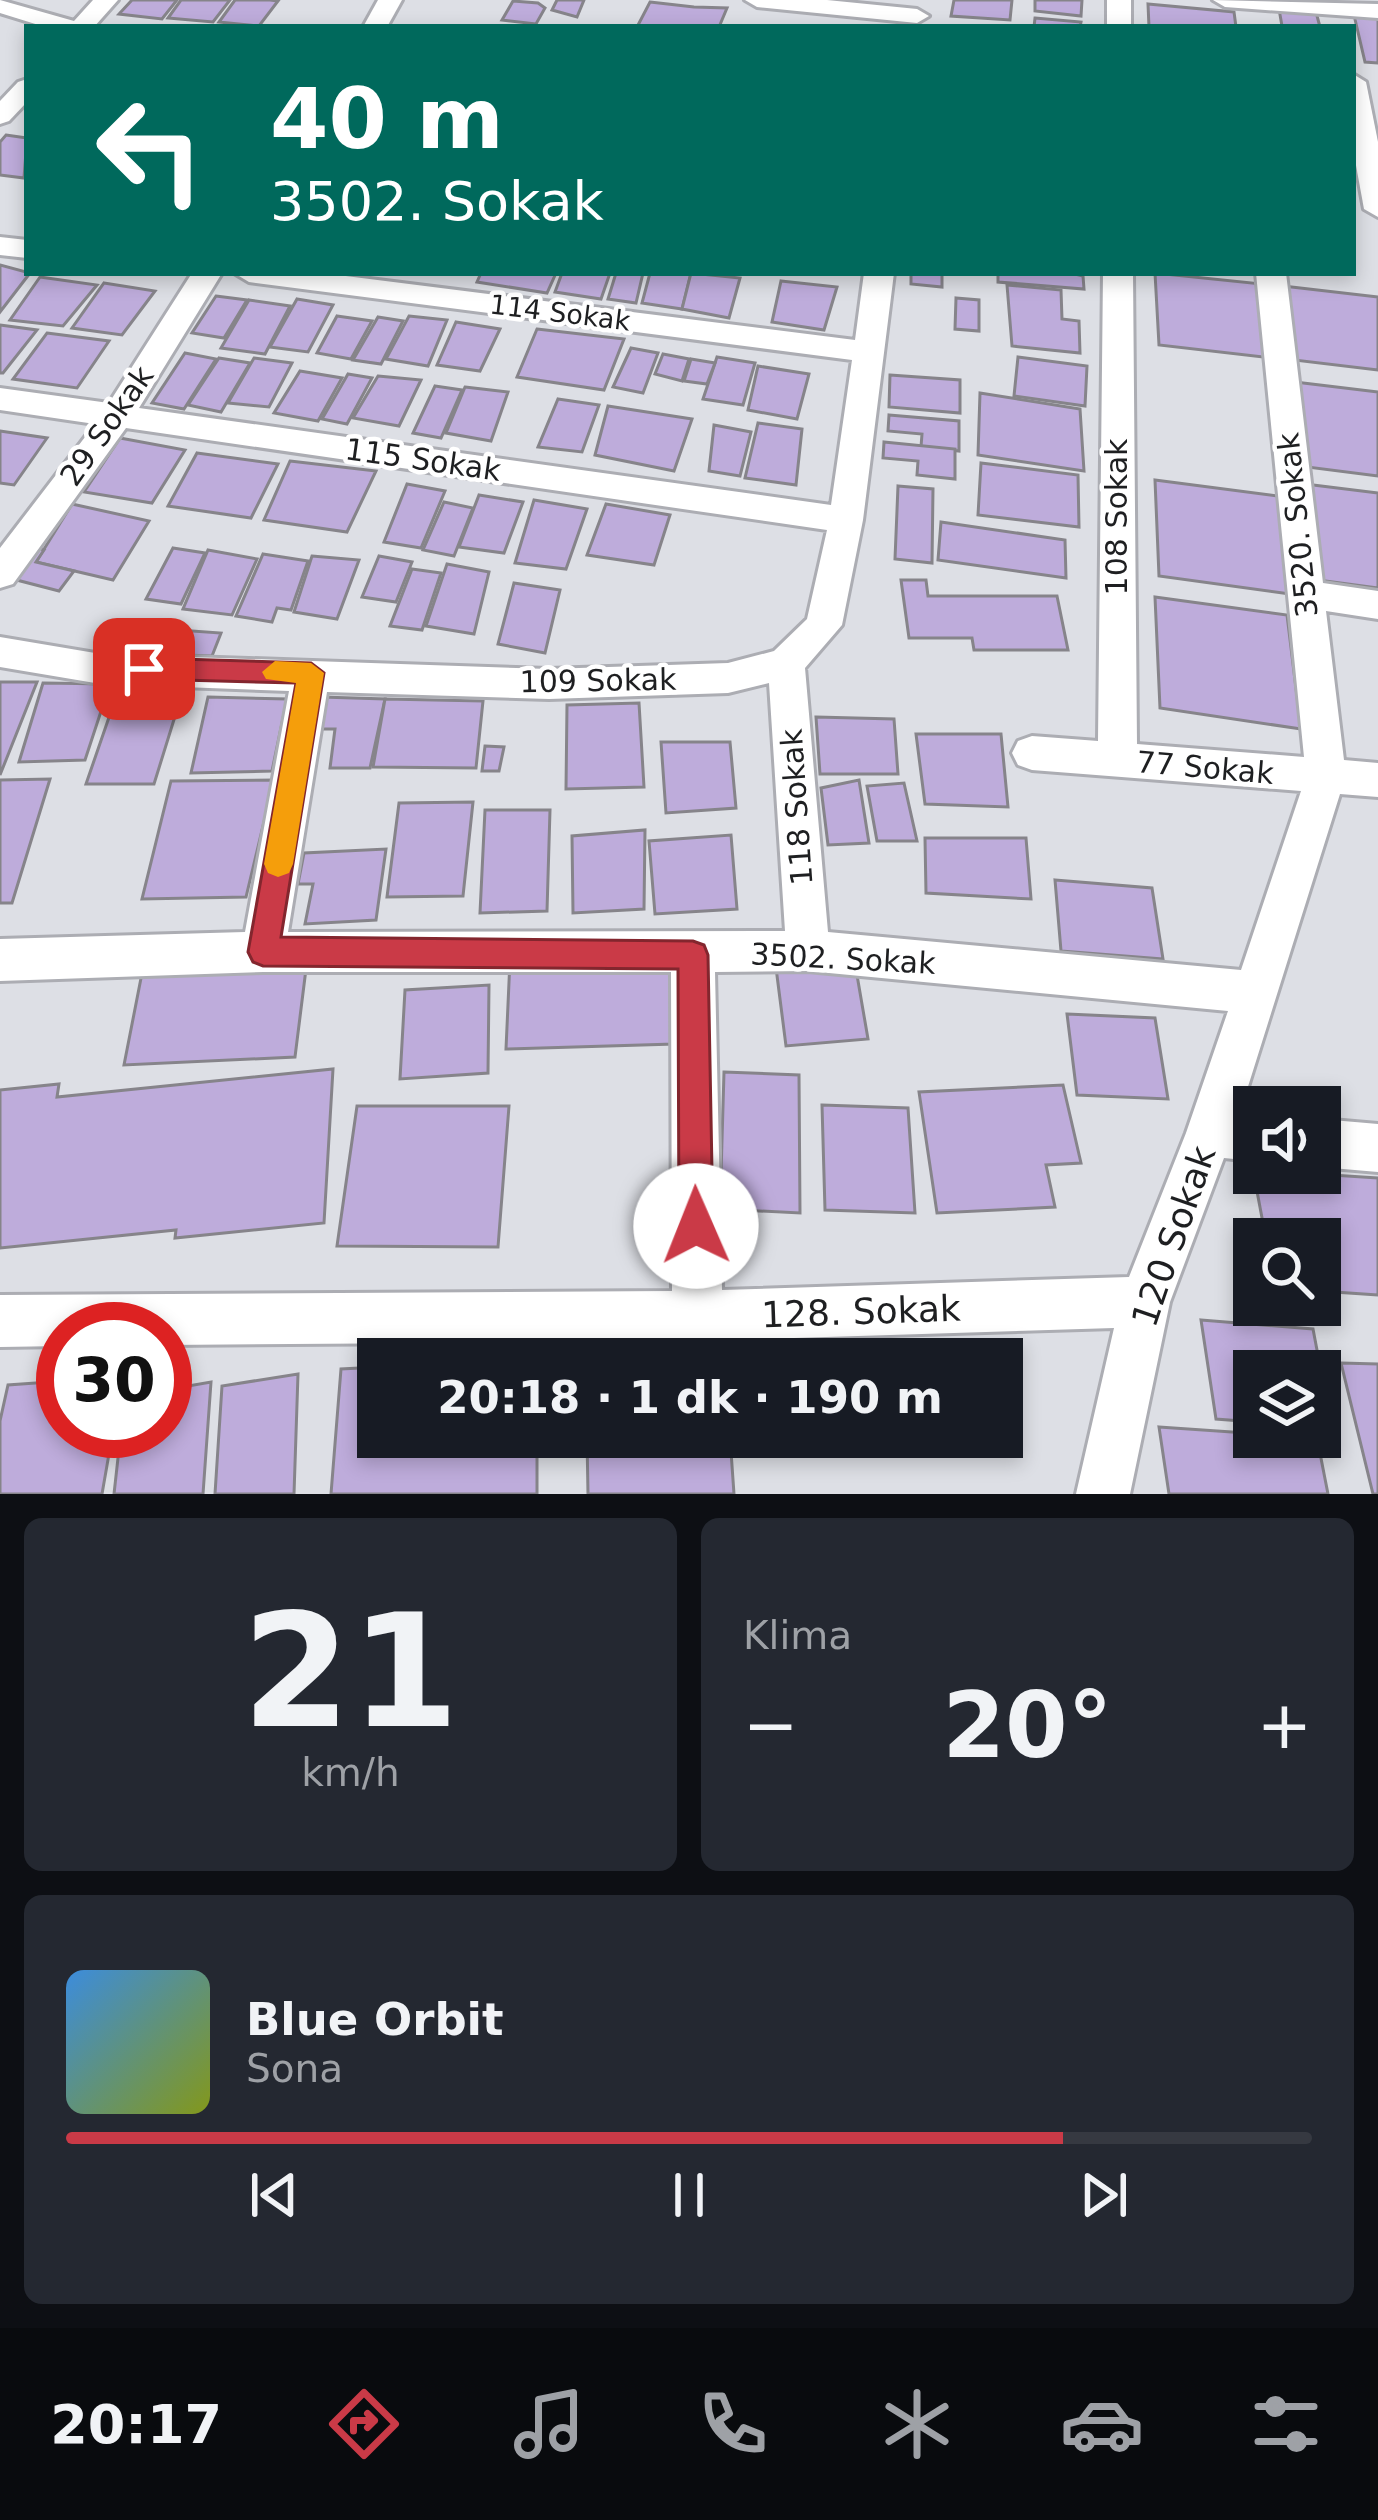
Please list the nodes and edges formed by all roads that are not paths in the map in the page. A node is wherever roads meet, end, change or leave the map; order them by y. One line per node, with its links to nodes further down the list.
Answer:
1 (106, 0): 9 (street)
2 (757, 0): 6 (street)
3 (0, 6): 8 (street)
4 (1237, 10): 7 (street)
5 (1378, 11): 7 (street)
6 (917, 14)
7 (1340, 18)
8 (60, 24)
9 (84, 24)
10 (24, 91): 12 (street)
11 (1356, 97): 13 (street)
12 (0, 119)
13 (1378, 208)
14 (205, 276): 21 (street, 29 Sokak)
15 (273, 276): 19 (street, 114 Sokak)
16 (879, 276): 19 (street)
17 (1118, 276): 30 (street, 108 Sokak)
18 (1270, 276): 24 (street, 3520. Sokak)
19 (871, 352): 22 (street)
20 (0, 399): 21 (street, 115 Sokak)
21 (117, 417): 22 (street, 115 Sokak); 23 (street, 29 Sokak)
22 (846, 520): 27 (street)
23 (0, 574)
24 (1305, 593): 25 (street); 31 (street, 3520. Sokak)
25 (1378, 605)
26 (0, 652): 28 (street, 109 Sokak)
27 (786, 663): 28 (street, 109 Sokak); 33 (street, 118 Sokak)
28 (311, 673): 34 (street)
29 (1032, 753): 30 (street, 77 Sokak)
30 (1117, 760): 31 (street, 77 Sokak)
31 (1325, 777): 32 (street, 77 Sokak); 37 (street, 120 Sokak)
32 (1378, 781)
33 (808, 951): 35 (street, 3502. Sokak); 37 (street, 3502. Sokak)
34 (263, 952): 35 (street, 3502. Sokak); 36 (street, 3502. Sokak)
35 (693, 955): 42 (street)
36 (0, 960)
37 (1253, 992): 38 (street, 120 Sokak)
38 (1232, 1135): 41 (street, 120 Sokak)
39 (1341, 1145): 40 (street)
40 (1378, 1148)
41 (1145, 1302): 42 (street, 128. Sokak); 44 (street, 120 Sokak)
42 (697, 1316): 43 (street, 128. Sokak)
43 (0, 1322)
44 (1103, 1494)

